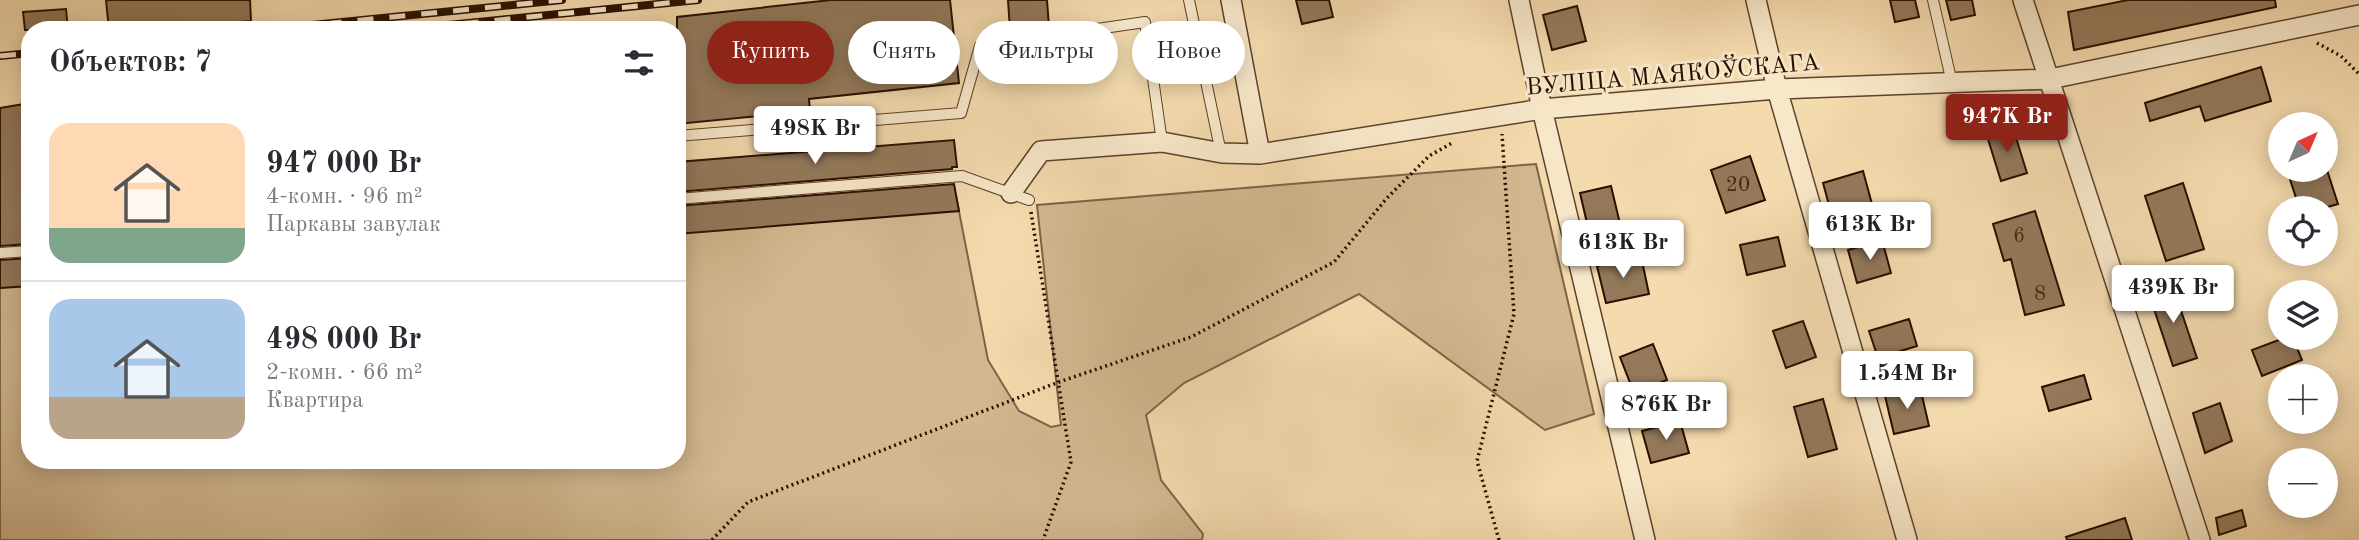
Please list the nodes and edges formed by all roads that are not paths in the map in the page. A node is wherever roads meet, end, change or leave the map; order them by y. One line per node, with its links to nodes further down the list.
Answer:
1 (1189, 0): 14 (lane)
2 (1231, 0): 15 (street)
3 (1519, 0): 11 (street)
4 (1756, 0): 10 (street)
5 (1933, 0): 9 (lane)
6 (2023, 0): 8 (street)
7 (2359, 15): 8 (street, ВУЛІЦА МАЯКОЎСКАГА)
8 (2050, 79): 9 (street, ВУЛІЦА МАЯКОЎСКАГА); 22 (street)
9 (1952, 83): 10 (street, ВУЛІЦА МАЯКОЎСКАГА)
10 (1777, 89): 11 (street, ВУЛІЦА МАЯКОЎСКАГА); 21 (street)
11 (1542, 109): 15 (street, ВУЛІЦА МАЯКОЎСКАГА); 20 (street)
12 (686, 135): 13 (lane)
13 (1162, 142): 14 (street, ВУЛІЦА МАЯКОЎСКАГА); 16 (street, ВУЛІЦА МАЯКОЎСКАГА)
14 (1222, 153): 15 (street, ВУЛІЦА МАЯКОЎСКАГА)
15 (1260, 154)
16 (1020, 197): 17 (lane)
17 (686, 198)
18 (21, 252): 19 (lane)
19 (0, 253)
20 (1645, 540)
21 (1907, 540)
22 (2200, 540)

